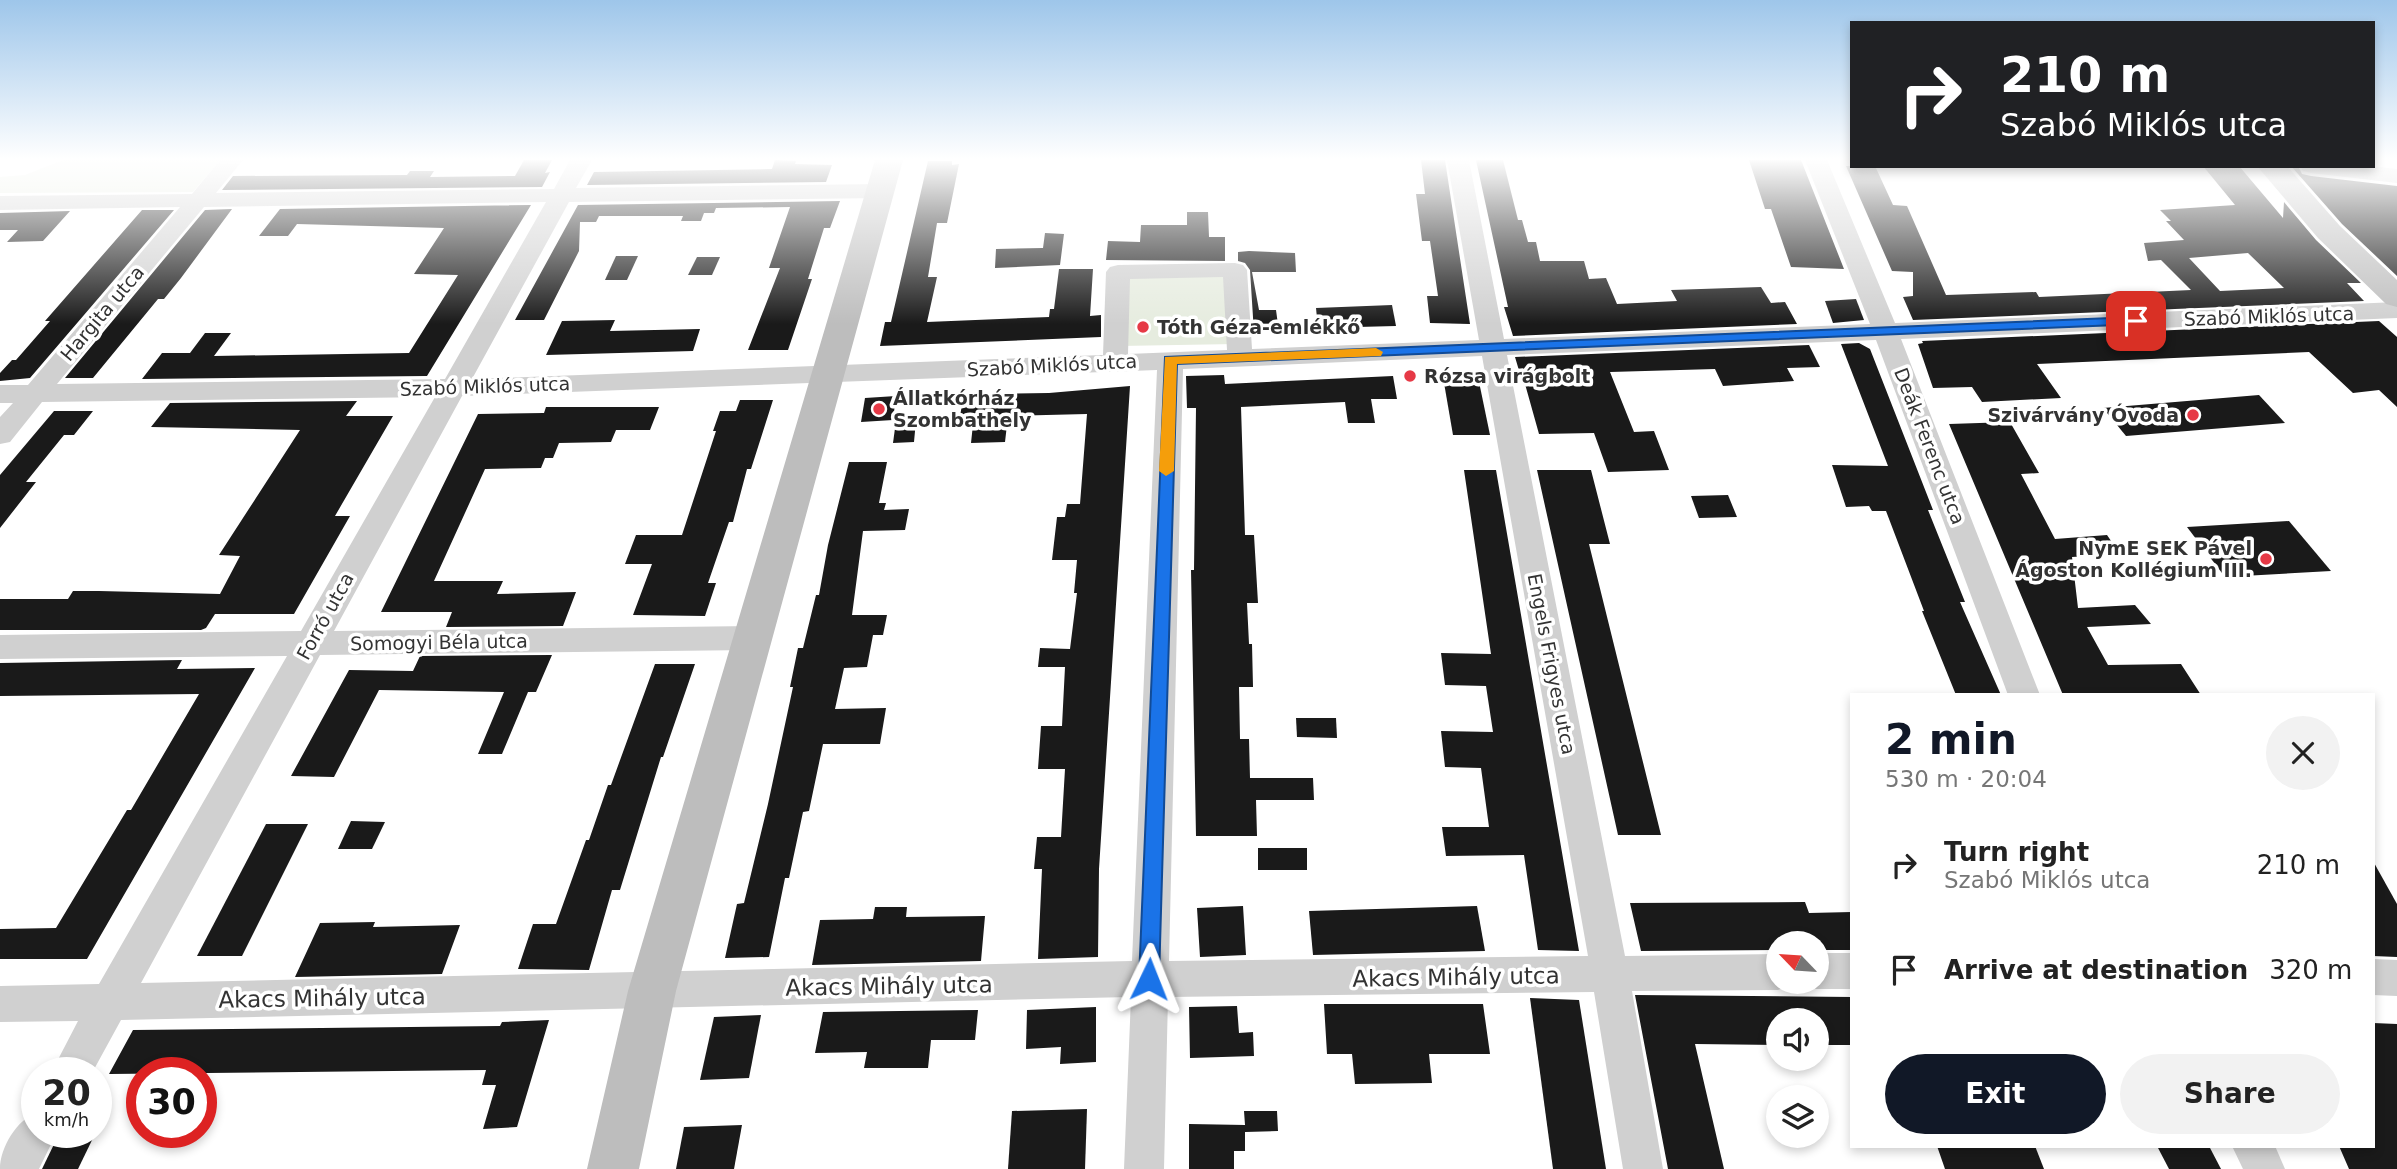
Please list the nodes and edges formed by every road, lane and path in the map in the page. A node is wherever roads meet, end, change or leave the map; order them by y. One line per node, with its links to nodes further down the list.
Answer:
1 (186, 215): 16 (street, Hargita utca)
2 (550, 215): 15 (street, Forró utca)
3 (873, 215): 14 (street)
4 (1468, 215): 10 (street, Engels Frigyes utca)
5 (1838, 215): 9 (street, Deák Ferenc utca)
6 (2314, 215): 7 (street)
7 (2397, 297)
8 (2397, 310): 9 (street, Szabó Miklós utca)
9 (1886, 332): 10 (street, Szabó Miklós utca); 22 (street, Deák Ferenc utca)
10 (1493, 349): 11 (street, Szabó Miklós utca); 26 (street, Engels Frigyes utca)
11 (1240, 357): 12 (street, Szabó Miklós utca); 13 (street)
12 (1170, 360): 13 (street, Szabó Miklós utca); 29 (street)
13 (1115, 362): 14 (street, Szabó Miklós utca)
14 (825, 375): 15 (street, Szabó Miklós utca); 19 (street)
15 (454, 388): 16 (street, Szabó Miklós utca); 20 (street, Forró utca)
16 (35, 393): 17 (street, Szabó Miklós utca); 18 (street, Hargita utca)
17 (0, 394)
18 (0, 435)
19 (753, 638): 20 (street, Somogyi Béla utca); 30 (street)
20 (310, 643): 21 (street, Somogyi Béla utca); 31 (street, Forró utca)
21 (0, 647)
22 (2023, 693)
23 (1829, 971): 24 (street)
24 (1850, 971)
25 (1766, 972): 26 (street, Akacs Mihály utca)
26 (1610, 975): 29 (street, Akacs Mihály utca); 39 (street, Engels Frigyes utca)
27 (2375, 977): 28 (street)
28 (2397, 978)
29 (1149, 979): 30 (street, Akacs Mihály utca); 38 (street)
30 (652, 991): 31 (street, Akacs Mihály utca); 37 (street)
31 (110, 1002): 32 (street, Akacs Mihály utca); 33 (street, Forró utca)
32 (0, 1004)
33 (79, 1057)
34 (28, 1148): 36 (street)
35 (2253, 1148): 40 (street)
36 (16, 1169)
37 (613, 1169)
38 (1144, 1169)
39 (1643, 1169)
40 (2265, 1169)

